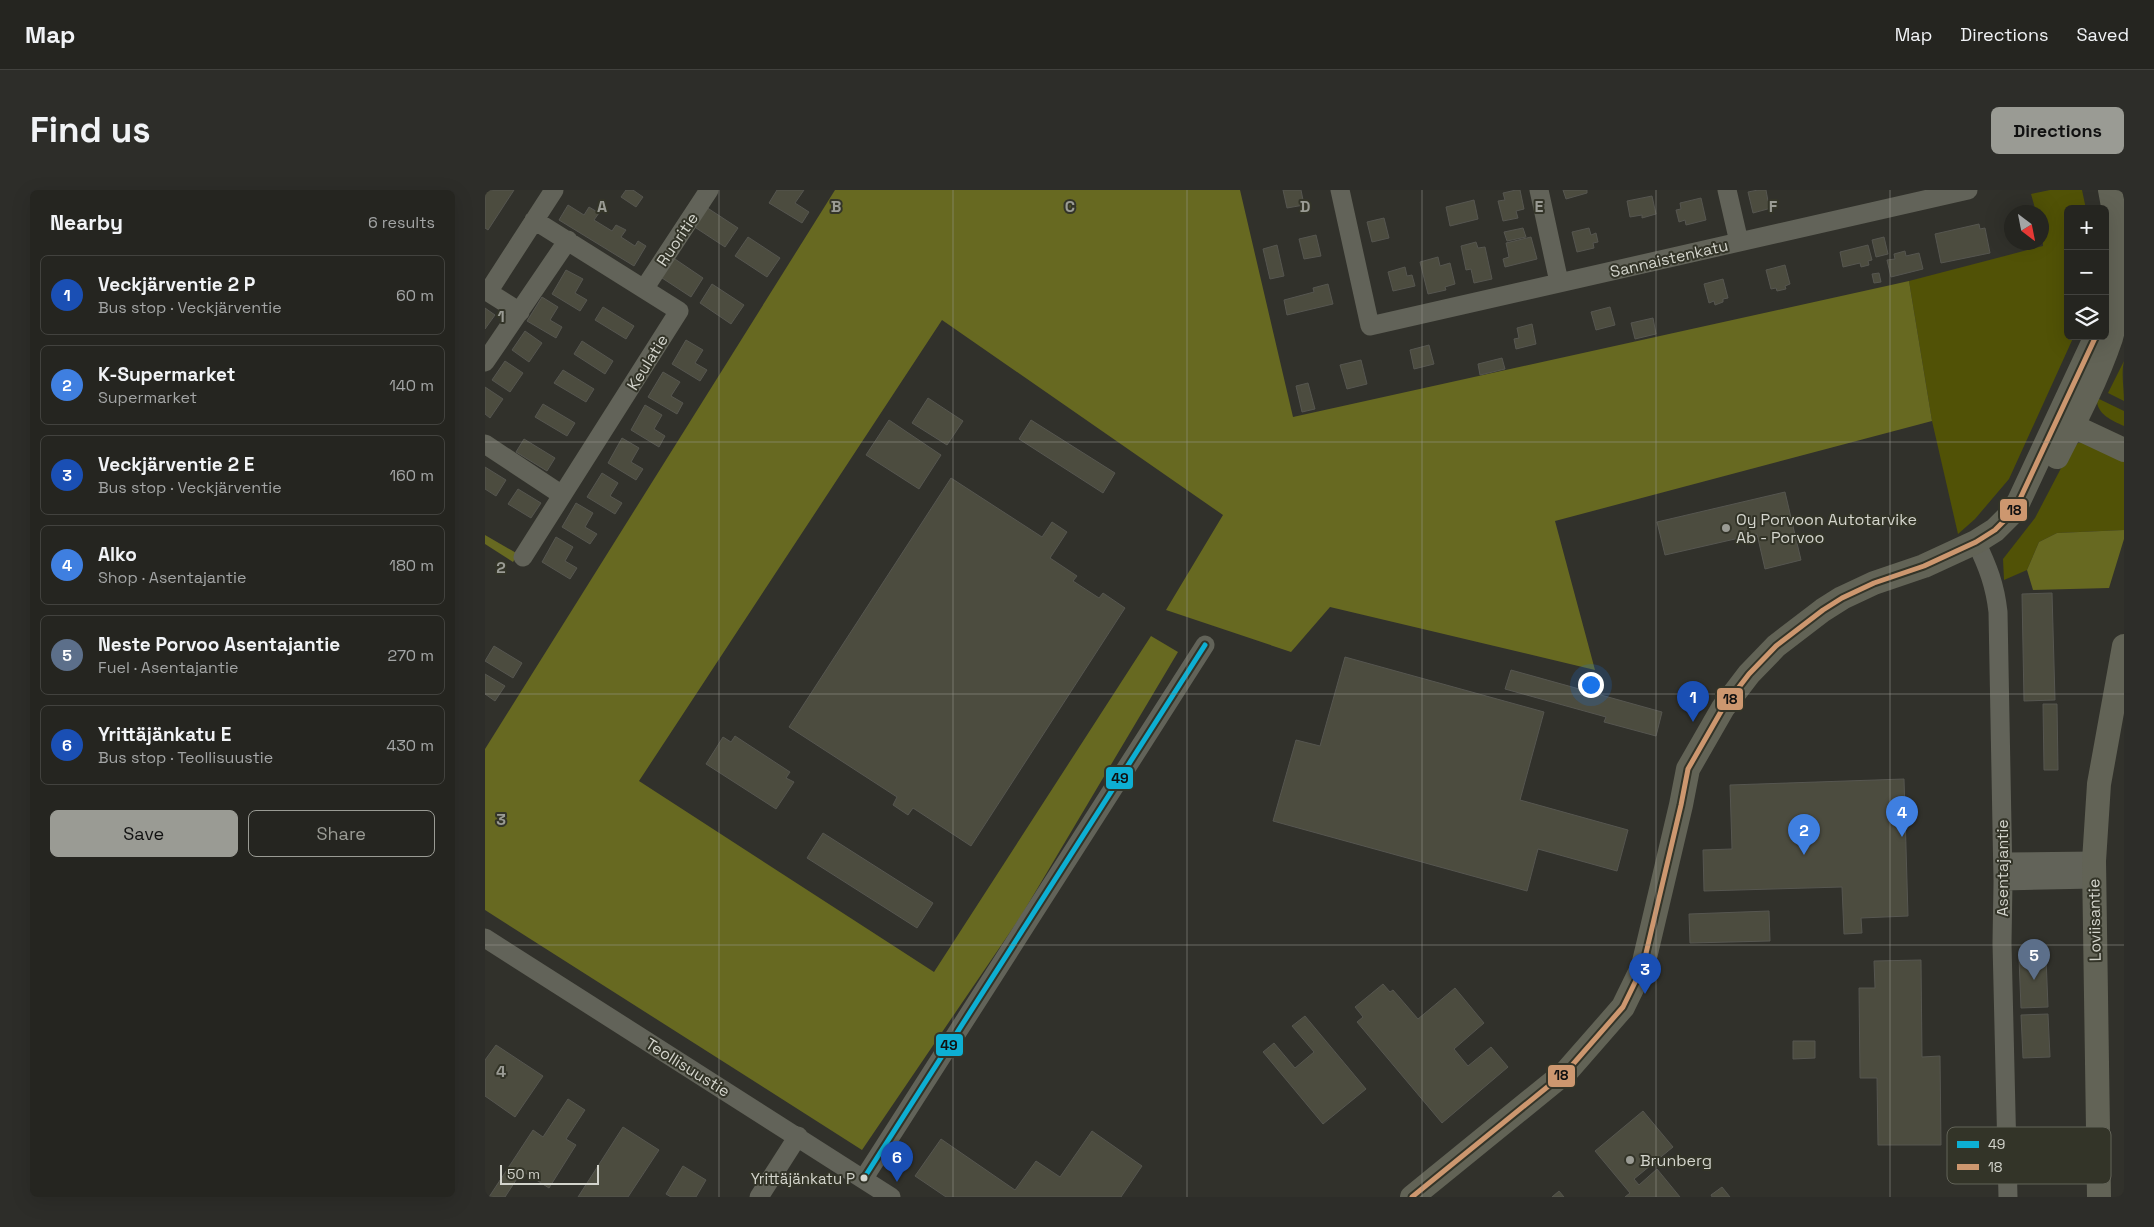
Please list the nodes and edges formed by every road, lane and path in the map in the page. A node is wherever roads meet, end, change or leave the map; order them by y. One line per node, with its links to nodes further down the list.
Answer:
1 (554, 190): 9 (street)
2 (709, 190): 13 (street, Ruoritie)
3 (1340, 190): 12 (street, Sannaistenkatu)
4 (1539, 190): 12 (street)
5 (1727, 190): 11 (street)
6 (1968, 190): 8 (street, Sannaistenkatu)
7 (2110, 190): 15 (main road)
8 (1913, 196): 11 (street, Sannaistenkatu)
9 (534, 220): 10 (street, Keulatie); 14 (street)
10 (568, 240): 13 (street, Keulatie); 17 (street)
11 (1739, 242): 12 (street, Sannaistenkatu)
12 (1559, 282)
13 (644, 289): 24 (street, Keulatie)
14 (486, 291): 17 (street)
15 (2119, 292): 16 (main road); 20 (main road)
16 (2109, 309)
17 (520, 312): 19 (street)
18 (2095, 340): 20 (main road)
19 (485, 362)
20 (2072, 416): 21 (main road); 23 (main road); 25 (main road)
21 (2124, 432)
22 (485, 444): 24 (street)
23 (2124, 450)
24 (562, 495): 26 (street, Keulatie)
25 (1979, 549): 30 (street, Asentajantie); 40 (main road)
26 (523, 557)
27 (1205, 645): 35 (street)
28 (2124, 646): 29 (main road, Loviisantie)
29 (2094, 870): 30 (street); 33 (main road, Loviisantie)
30 (2003, 871): 32 (street, Asentajantie)
31 (485, 938): 34 (street, Teollisuustie)
32 (2006, 1127)
33 (2098, 1127)
34 (797, 1136): 35 (street, Teollisuustie); 38 (street)
35 (864, 1178): 39 (street, Teollisuustie)
36 (2008, 1184): 41 (street, Asentajantie)
37 (2099, 1184): 42 (main road, Loviisantie)
38 (759, 1197)
39 (891, 1197)
40 (1412, 1197)
41 (2008, 1197)
42 (2099, 1197)

